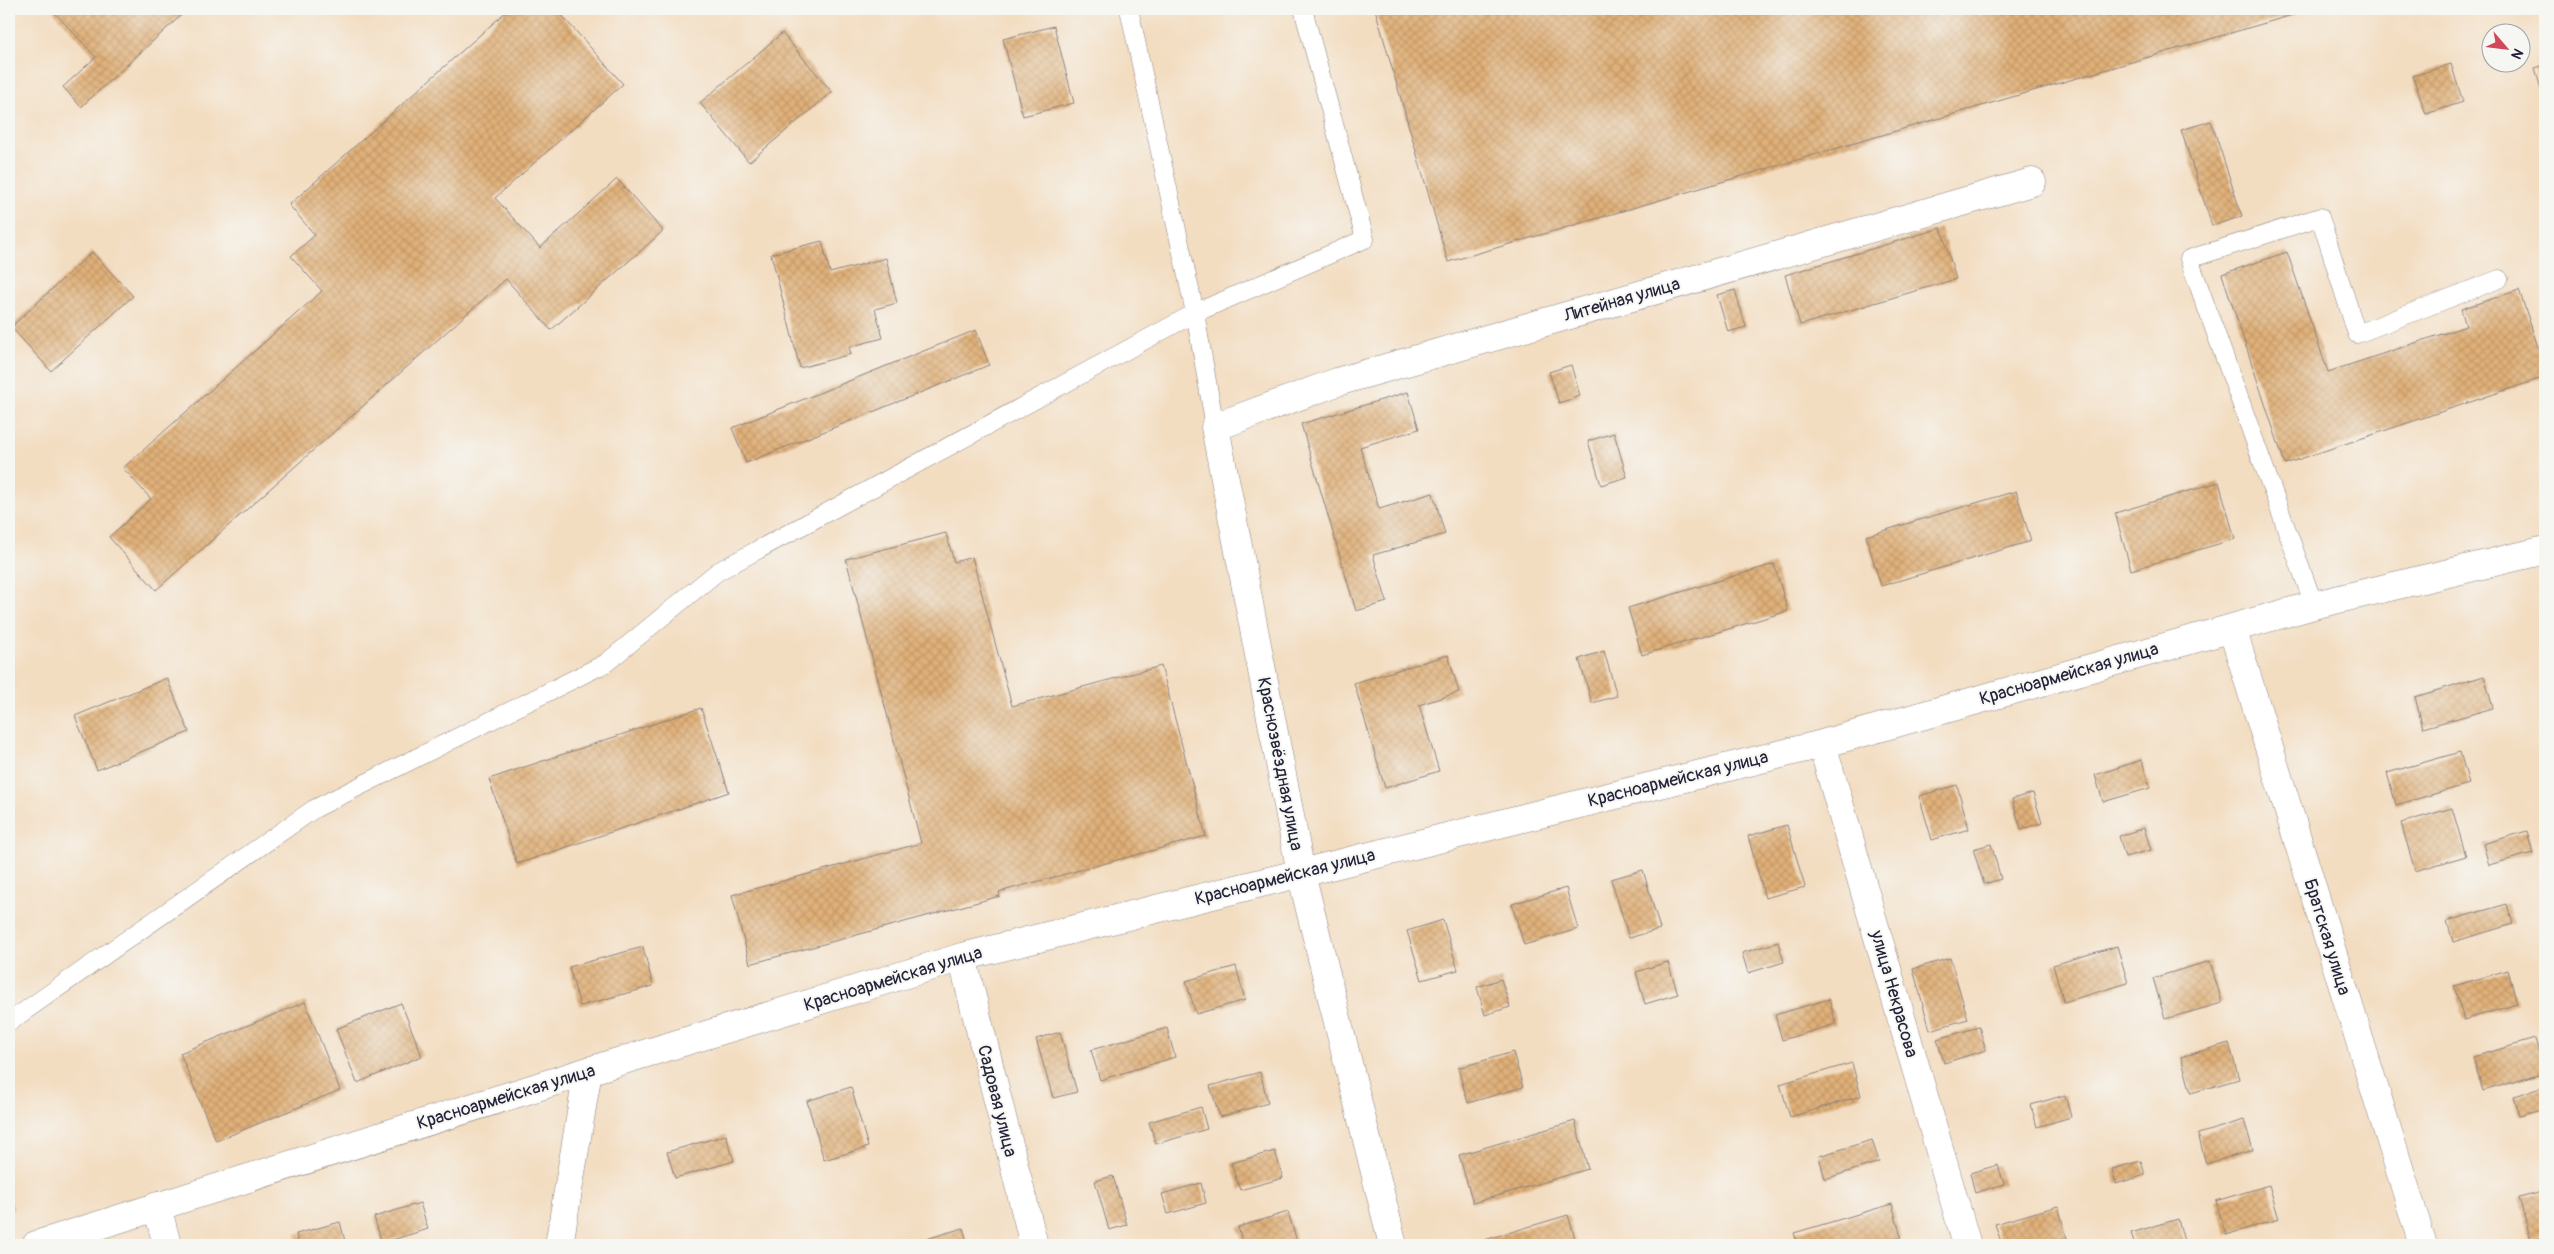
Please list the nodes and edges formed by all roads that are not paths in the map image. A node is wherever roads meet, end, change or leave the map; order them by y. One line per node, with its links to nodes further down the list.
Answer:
1 (1129, 9): 5 (lane)
2 (1303, 9): 5 (lane)
3 (2032, 182): 6 (street, Литейная улица)
4 (2500, 278): 8 (lane)
5 (1195, 313): 6 (lane); 13 (lane)
6 (1215, 427): 11 (street, Краснозвёздная улица)
7 (2545, 550): 8 (street, Красноармейская улица)
8 (2314, 605): 9 (street, Красноармейская улица)
9 (2232, 628): 10 (street, Красноармейская улица); 22 (street, Братская улица)
10 (1822, 744): 11 (street, Красноармейская улица); 21 (street, улица Некрасова)
11 (1301, 873): 12 (street, Красноармейская улица); 20 (street, Краснозвёздная улица)
12 (962, 957): 14 (street, Красноармейская улица); 19 (street, Садовая улица)
13 (9, 1022)
14 (588, 1071): 15 (street, Красноармейская улица); 18 (street)
15 (157, 1206): 16 (street, Красноармейская улица); 17 (street)
16 (36, 1245)
17 (167, 1245)
18 (559, 1245)
19 (1034, 1245)
20 (1393, 1245)
21 (1967, 1245)
22 (2423, 1245)

